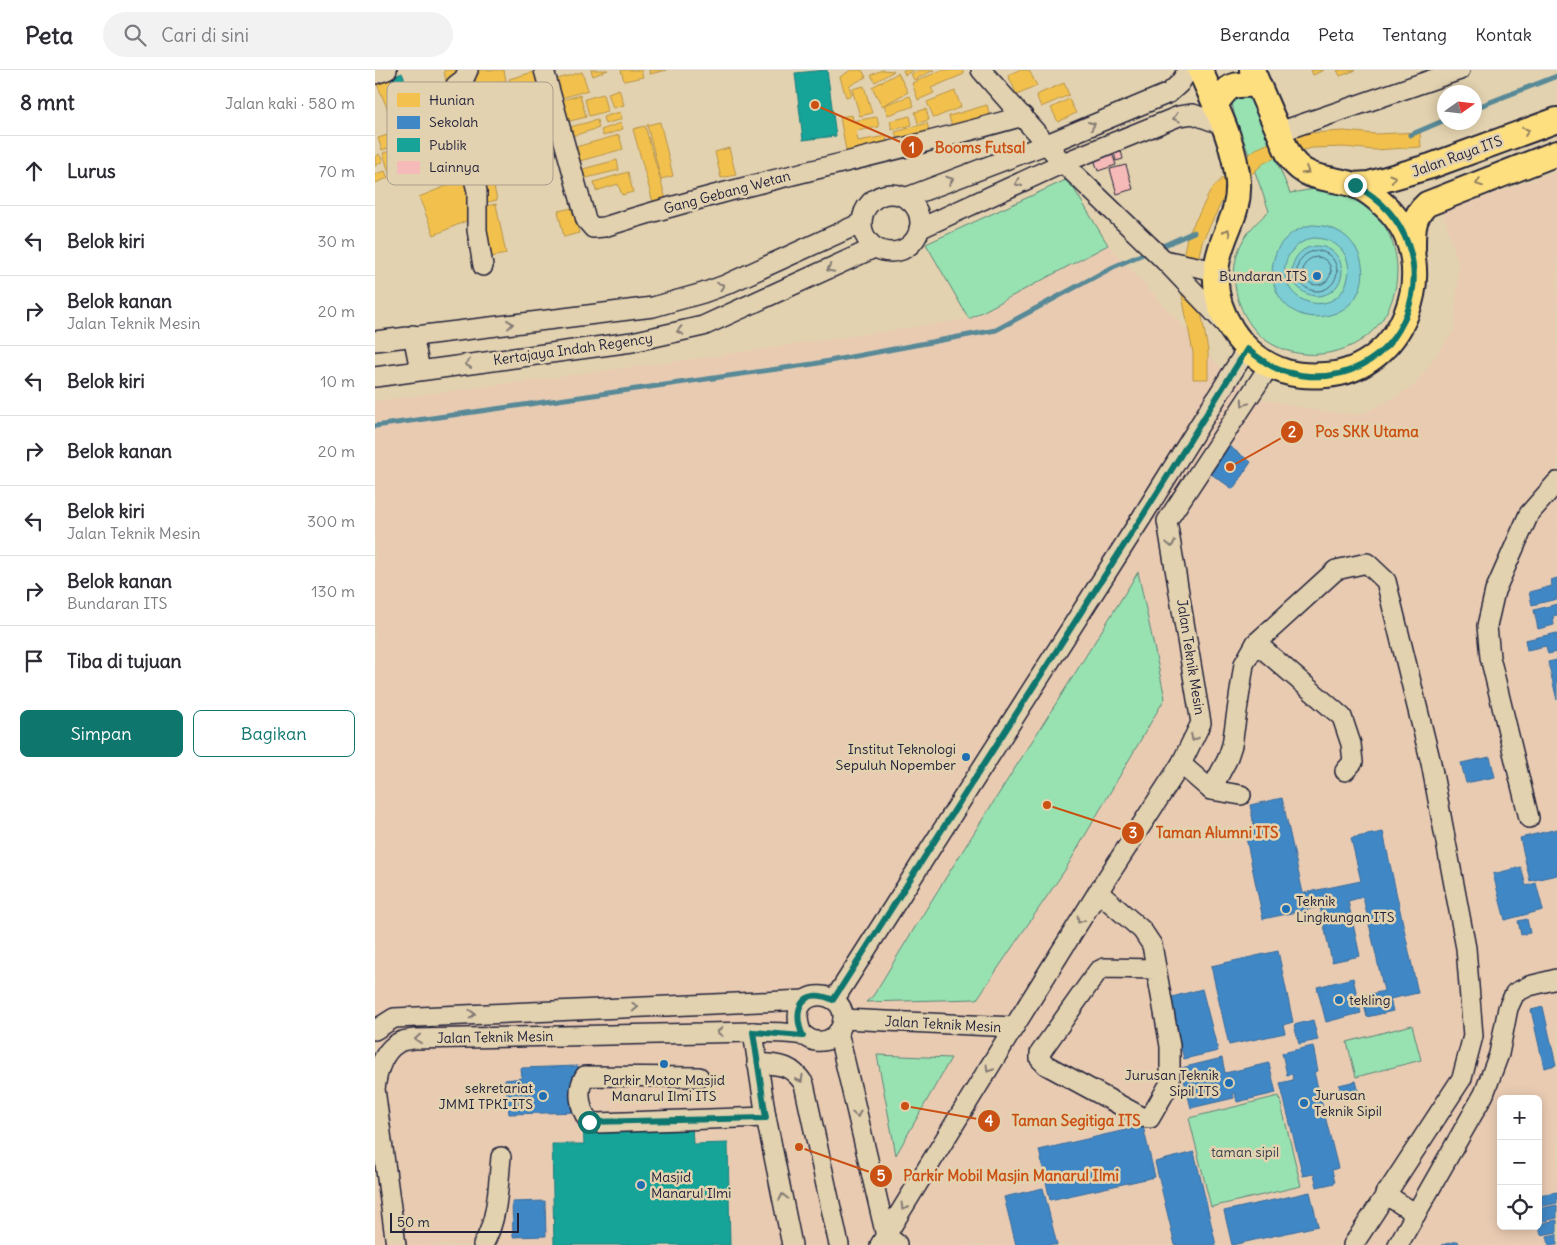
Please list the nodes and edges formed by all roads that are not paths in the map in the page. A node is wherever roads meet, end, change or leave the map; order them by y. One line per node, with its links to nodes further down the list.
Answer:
1 (387, 70): 7 (street)
2 (467, 70): 9 (street)
3 (981, 70): 12 (street)
4 (1189, 70): 15 (street, one-way to 4)
5 (1200, 70): 11 (main road)
6 (1460, 70): 14 (street)
7 (375, 74)
8 (1255, 78): 11 (main road); 14 (main road)
9 (460, 82)
10 (553, 102): 12 (street, Gang Gebang Wetan)
11 (1219, 115): 17 (street, one-way to 17); 27 (main road, one-way to 11)
12 (1023, 116): 15 (street)
13 (1557, 120): 19 (main road, Jalan Raya ITS, one-way to 13)
14 (1279, 132): 19 (main road, one-way to 19)
15 (1047, 144): 17 (street); 20 (street, one-way to 15)
16 (1557, 153): 24 (main road, one-way to 24)
17 (1063, 163): 22 (street, one-way to 22); 25 (street)
18 (476, 185): 26 (street)
19 (1355, 185): 24 (main road)
20 (905, 198): 21 (street); 22 (street)
21 (861, 223): 23 (street); 28 (street, one-way to 21)
22 (919, 229): 23 (street)
23 (874, 248): 32 (street, Kertajaya Indah Regency, one-way to 32)
24 (1412, 256): 31 (main road)
25 (1162, 259): 27 (street); 29 (street)
26 (483, 266)
27 (1216, 272): 29 (main road)
28 (413, 335): 30 (street); 32 (street)
29 (1240, 340): 31 (main road); 34 (street)
30 (375, 341)
31 (1270, 365): 36 (street, one-way to 36)
32 (420, 370): 33 (street, Kertajaya Indah Regency)
33 (375, 377)
34 (1165, 482): 36 (street); 39 (street)
35 (1557, 482): 38 (street)
36 (1189, 488): 40 (street)
37 (1557, 506): 38 (street)
38 (1529, 514): 46 (street)
39 (1142, 517): 40 (street); 51 (street)
40 (1167, 521): 42 (street, Jalan Teknik Mesin, one-way to 42)
41 (1256, 644): 43 (street); 44 (street); 59 (street)
42 (1181, 764): 44 (street); 47 (street, Jalan Teknik Mesin)
43 (1345, 771)
44 (1211, 790): 45 (street)
45 (1241, 795)
46 (1529, 818)
47 (1098, 892): 48 (street); 53 (street, Jalan Teknik Mesin, one-way to 53)
48 (1155, 969): 48 (street)
49 (1557, 979): 60 (street)
50 (805, 1000): 51 (street); 54 (street, Jalan Teknik Mesin, one-way to 50); 56 (street)
51 (833, 1000): 52 (street)
52 (841, 1026): 53 (street, Jalan Teknik Mesin); 56 (street); 65 (street, one-way to 65)
53 (1014, 1027): 65 (street, one-way to 65)
54 (375, 1030)
55 (753, 1032): 56 (street, Jalan Teknik Mesin); 57 (street); 66 (street, Jalan Teknik Mesin, one-way to 66)
56 (803, 1036)
57 (757, 1063): 61 (street); 69 (street, one-way to 69)
58 (699, 1077): 61 (street)
59 (1462, 1078): 60 (street); 63 (street)
60 (1485, 1094): 64 (street)
61 (766, 1118): 68 (street, one-way to 61)
62 (501, 1157): 67 (street)
63 (1385, 1194): 64 (street); 70 (street)
64 (1416, 1214): 71 (street)
65 (888, 1242)
66 (396, 1245)
67 (483, 1245)
68 (792, 1245)
69 (839, 1245)
70 (1353, 1245)
71 (1398, 1245)

